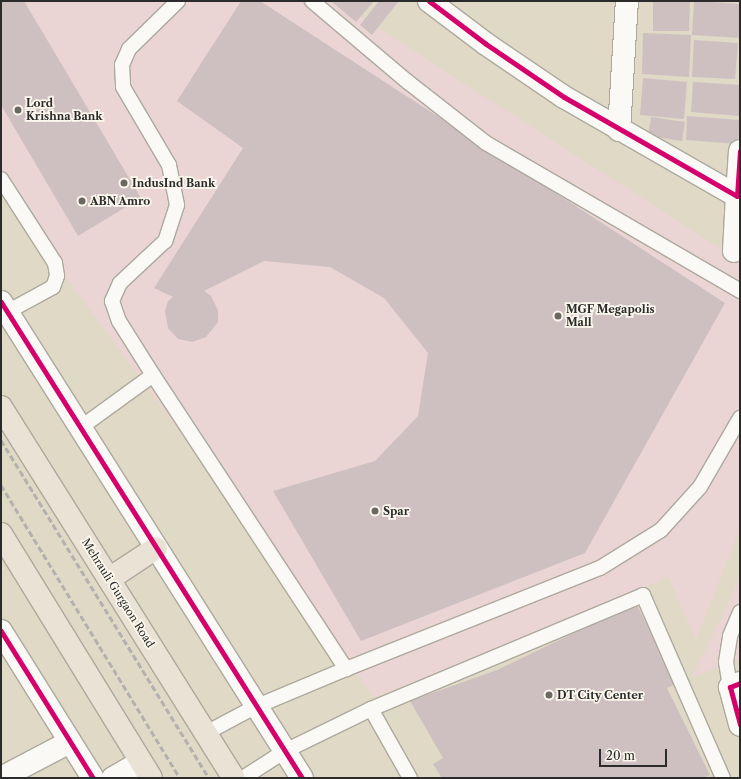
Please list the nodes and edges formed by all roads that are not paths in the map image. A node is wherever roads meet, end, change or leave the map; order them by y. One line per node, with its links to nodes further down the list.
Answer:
1 (178, 1): 12 (lane)
2 (312, 1): 10 (lane)
3 (429, 1): 5 (street)
4 (627, 1): 5 (street)
5 (619, 130): 8 (street)
6 (740, 151): 8 (street)
7 (1, 179): 11 (lane)
8 (737, 196): 9 (street)
9 (734, 251)
10 (740, 291)
11 (4, 307): 15 (street)
12 (153, 375): 15 (lane); 21 (lane)
13 (1, 407): 18 (main road, Mehrauli Gurgaon Road)
14 (740, 418): 21 (lane)
15 (80, 428): 17 (street)
16 (1, 534): 29 (main road)
17 (156, 548): 18 (main road); 23 (street)
18 (109, 579): 26 (main road, Mehrauli Gurgaon Road)
19 (740, 612): 22 (lane)
20 (1, 631): 27 (street)
21 (346, 668): 23 (lane)
22 (735, 685): 25 (street)
23 (255, 707): 26 (lane); 28 (street)
24 (371, 709): 28 (lane); 36 (lane); 37 (lane)
25 (740, 725)
26 (206, 733): 33 (main road, Mehrauli Gurgaon Road)
27 (70, 742): 30 (street); 31 (street)
28 (285, 751): 34 (lane); 35 (street)
29 (146, 770): 32 (street)
30 (1, 778)
31 (93, 778)
32 (113, 778)
33 (234, 778)
34 (243, 778)
35 (302, 778)
36 (410, 778)
37 (723, 778)

